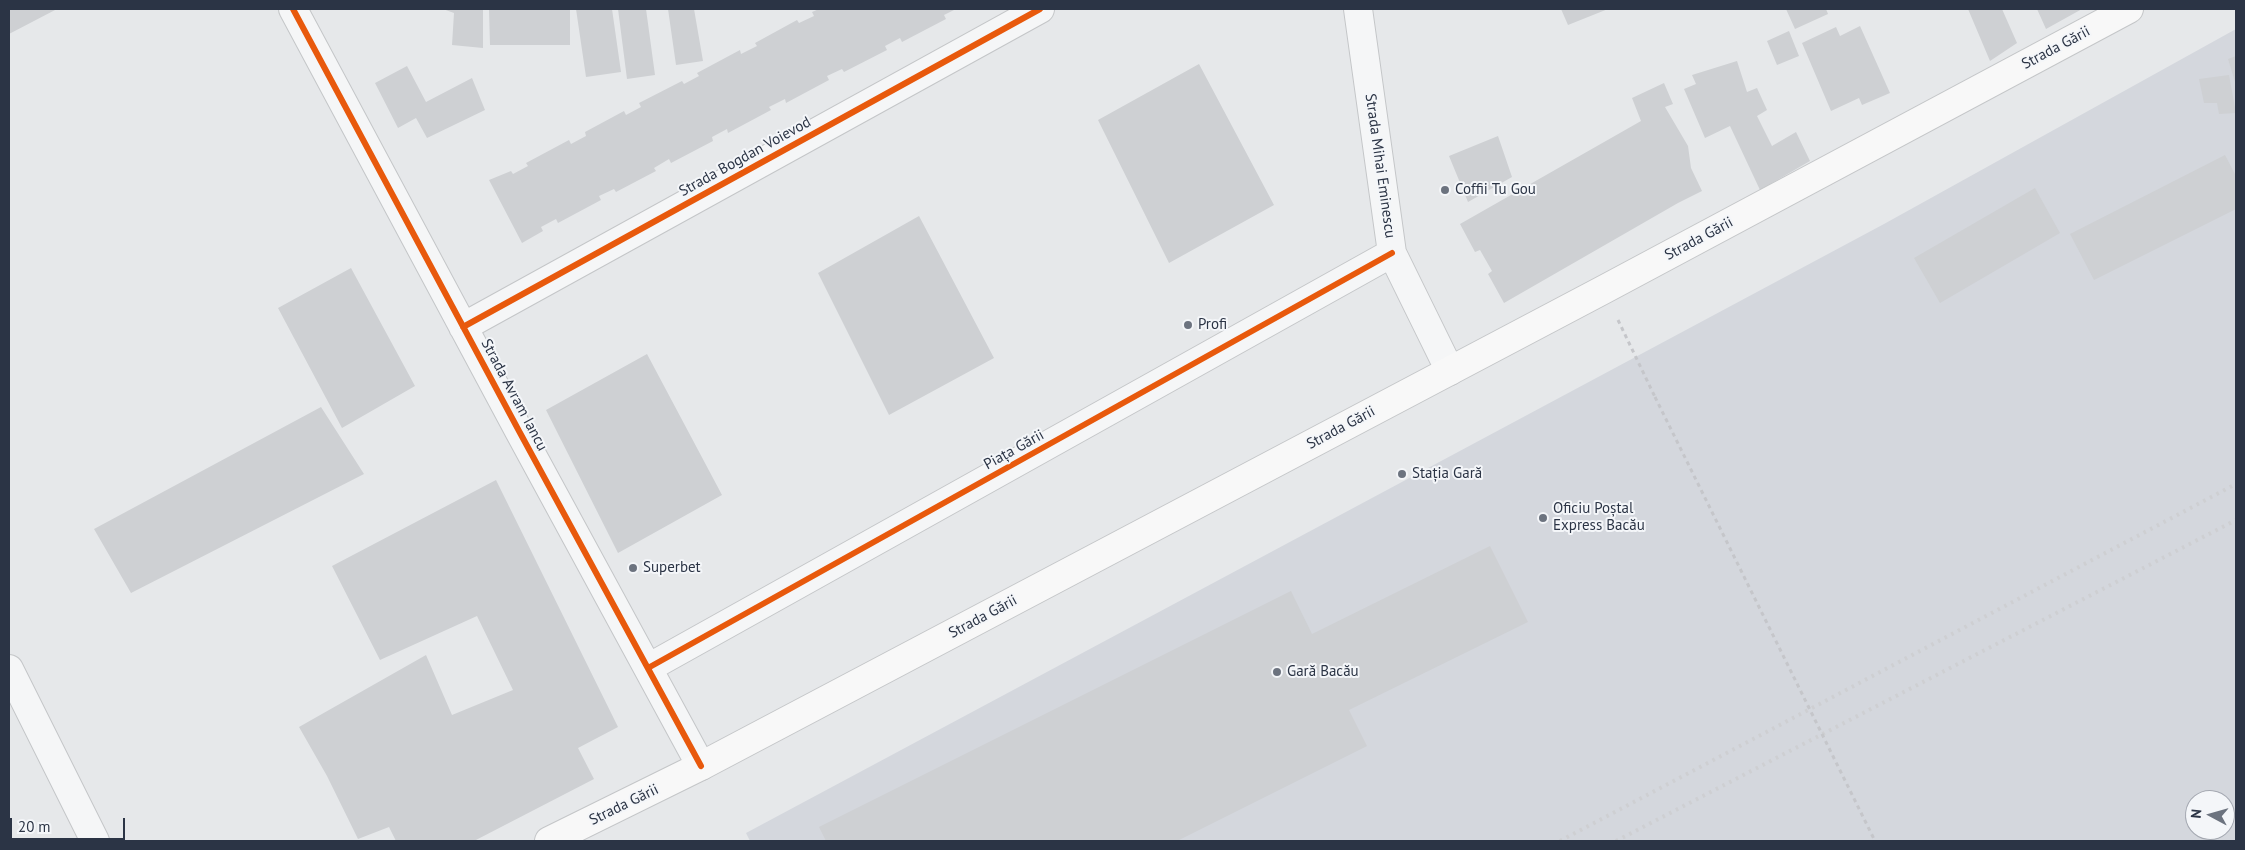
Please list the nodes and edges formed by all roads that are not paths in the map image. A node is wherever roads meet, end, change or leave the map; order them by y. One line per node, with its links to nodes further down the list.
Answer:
1 (293, 9): 6 (street, Strada Avram Iancu)
2 (1040, 9): 6 (street, Strada Bogdan Voievod)
3 (1358, 9): 5 (street, Strada Mihai Eminescu)
4 (2129, 9): 7 (main road, Strada Gării)
5 (1392, 253): 7 (street, Strada Mihai Eminescu); 8 (street, Piața Gării)
6 (463, 327): 8 (street, Strada Avram Iancu)
7 (1450, 371): 10 (main road, Strada Gării)
8 (648, 668): 10 (street, Strada Avram Iancu)
9 (9, 669): 11 (street)
10 (701, 766): 12 (main road, Strada Gării)
11 (95, 841)
12 (549, 841)

